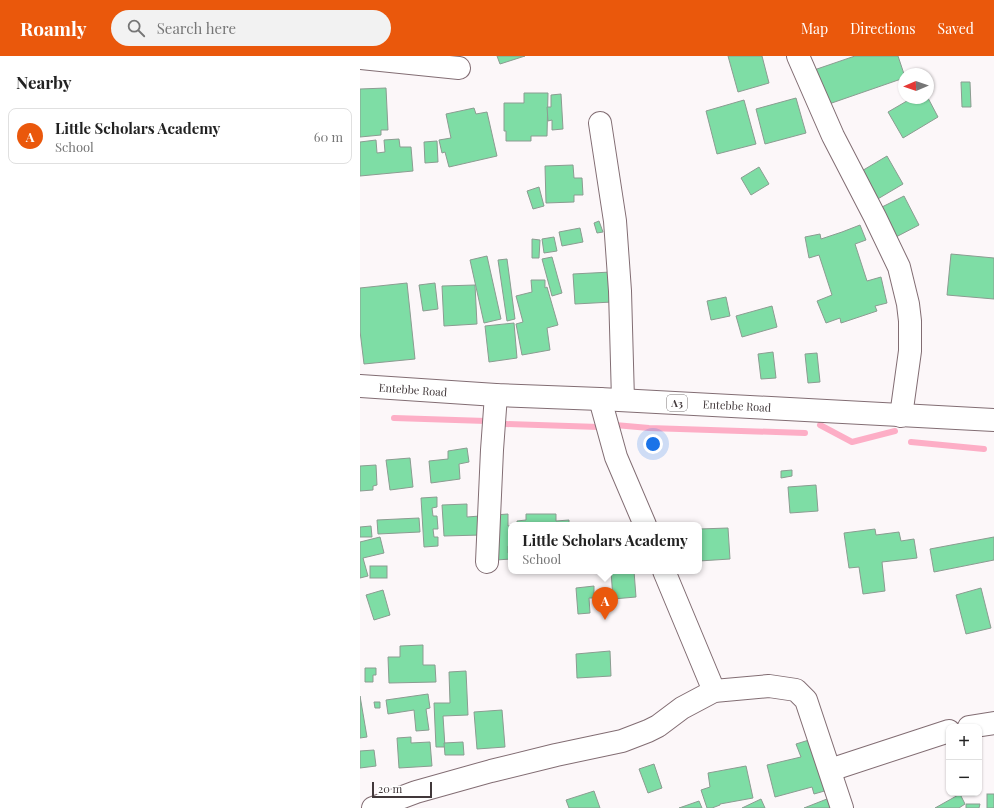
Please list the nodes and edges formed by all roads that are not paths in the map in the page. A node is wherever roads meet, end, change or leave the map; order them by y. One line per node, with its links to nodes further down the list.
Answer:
1 (798, 56): 9 (street)
2 (360, 58): 3 (street)
3 (459, 68)
4 (600, 123): 8 (street)
5 (360, 386): 6 (street, Entebbe Road / A3)
6 (496, 395): 7 (street, Entebbe Road / A3); 12 (street)
7 (600, 399): 8 (street, Entebbe Road / A3); 11 (street)
8 (623, 400): 9 (street, Entebbe Road / A3)
9 (902, 416): 10 (street, Entebbe Road / A3)
10 (994, 420)
11 (644, 522)
12 (488, 562)
13 (665, 574): 14 (street)
14 (714, 691): 18 (street); 19 (street)
15 (994, 723): 16 (street)
16 (982, 725)
17 (946, 732): 18 (street)
18 (830, 770): 20 (street)
19 (373, 808)
20 (842, 808)

